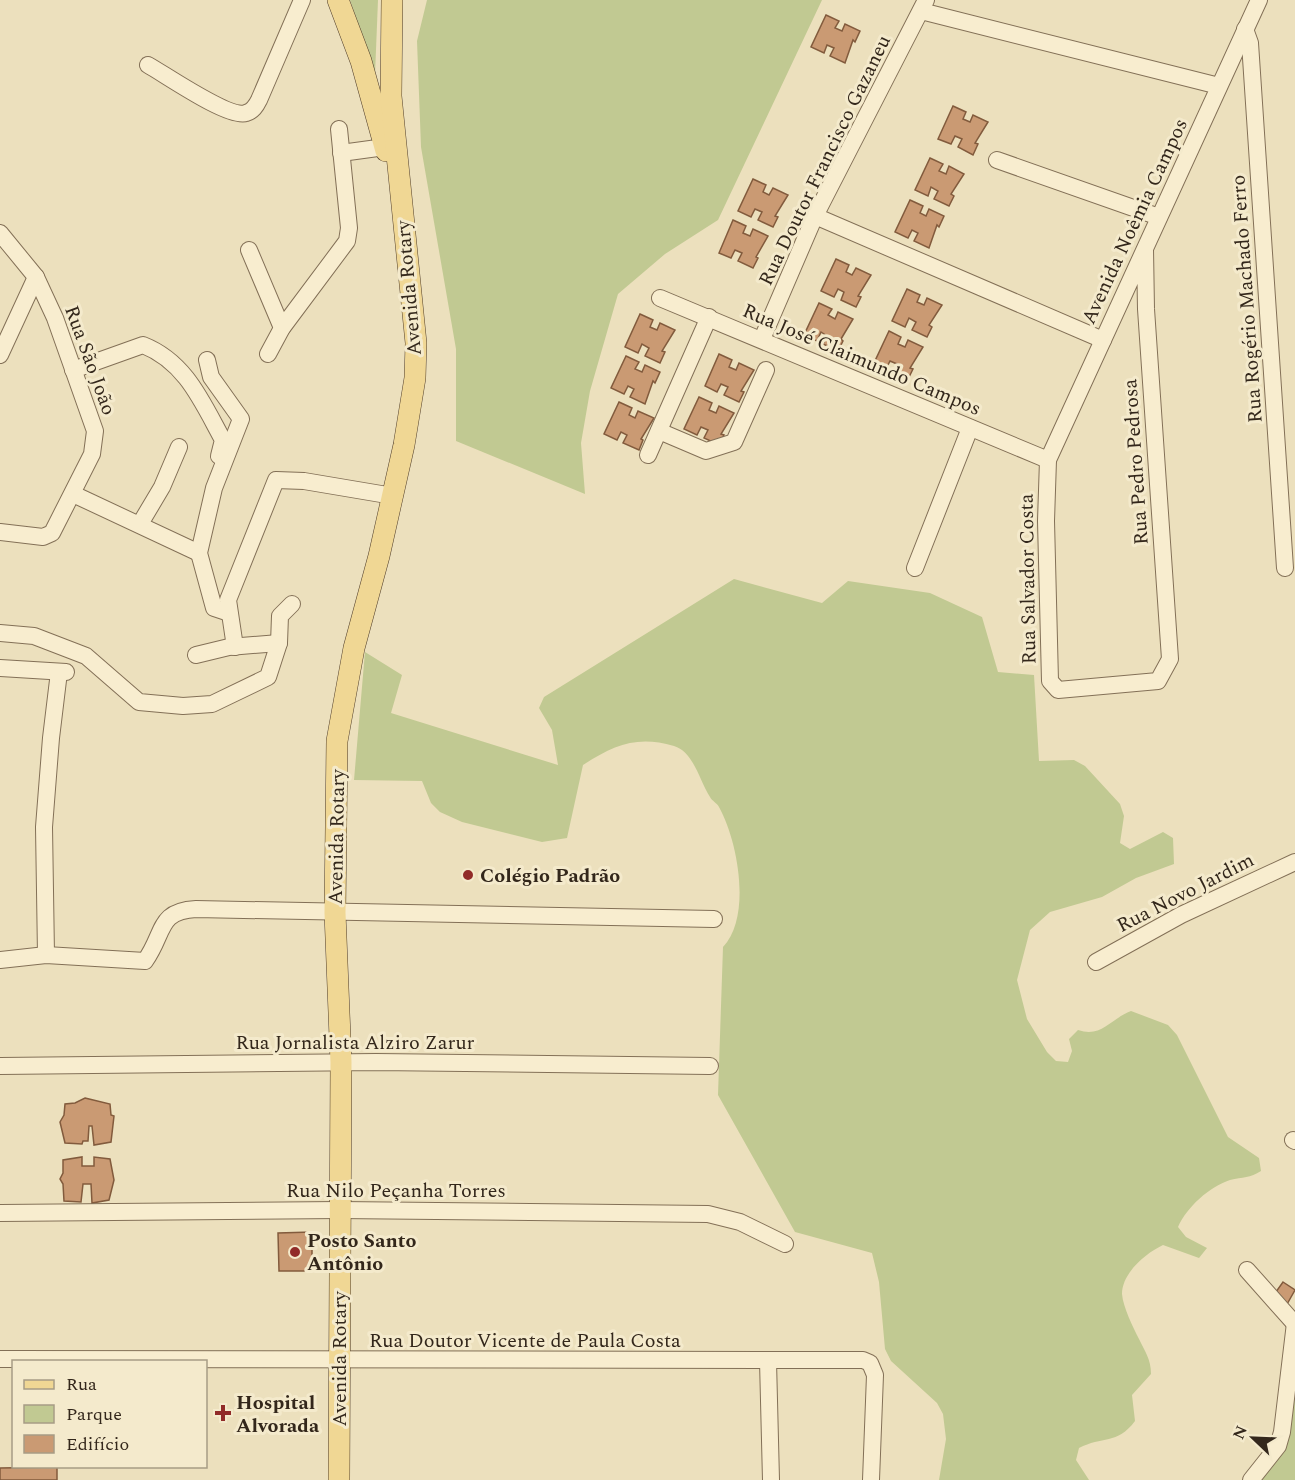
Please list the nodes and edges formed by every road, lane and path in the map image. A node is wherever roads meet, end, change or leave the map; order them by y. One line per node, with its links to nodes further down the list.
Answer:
1 (302, 0): 7 (street)
2 (338, 0): 10 (main road)
3 (392, 0): 13 (main road)
4 (1258, 0): 6 (street, Avenida Noêmia Campos)
5 (924, 5): 8 (street); 14 (street, Rua Doutor Francisco Gazaneu)
6 (1245, 29): 8 (street, Avenida Noêmia Campos); 44 (street, Rua Rogério Machado Ferro)
7 (148, 65)
8 (1219, 86): 15 (street, Avenida Noêmia Campos)
9 (339, 129): 11 (street)
10 (385, 147): 11 (street); 13 (main road)
11 (341, 153): 24 (street)
12 (997, 160): 15 (street)
13 (400, 204): 39 (main road, Avenida Rotary)
14 (815, 216): 25 (street, Rua Doutor Francisco Gazaneu); 26 (street)
15 (1159, 217): 17 (street, Avenida Noêmia Campos)
16 (0, 233): 19 (street, Rua São João)
17 (1144, 249): 21 (street, Avenida Noêmia Campos); 22 (street, Rua Pedro Pedrosa)
18 (249, 250): 24 (street)
19 (36, 277): 28 (street); 30 (street, Rua São João)
20 (660, 298): 23 (street, Rua José Claimundo Campos)
21 (1117, 309): 22 (street); 26 (street, Avenida Noêmia Campos)
22 (1146, 309): 52 (street, Rua Pedro Pedrosa)
23 (709, 317): 25 (street, Rua José Claimundo Campos); 33 (street)
24 (282, 328): 27 (street)
25 (762, 339): 32 (street, Rua José Claimundo Campos)
26 (1103, 340): 36 (street, Avenida Noêmia Campos)
27 (268, 354)
28 (0, 355)
29 (207, 360): 37 (street)
30 (73, 370): 37 (street); 38 (street, Rua São João)
31 (766, 370): 33 (street)
32 (970, 428): 36 (street, Rua José Claimundo Campos); 43 (street)
33 (659, 431): 35 (street)
34 (179, 447): 40 (street)
35 (648, 455)
36 (1048, 460): 52 (street, Rua Salvador Costa)
37 (227, 461): 42 (street)
38 (73, 494): 40 (street); 41 (street, Rua São João)
39 (393, 496): 46 (street); 54 (main road, Avenida Rotary)
40 (140, 524): 42 (street)
41 (0, 532)
42 (200, 553): 46 (street)
43 (915, 568)
44 (1285, 568)
45 (292, 604): 48 (street)
46 (229, 613): 49 (street)
47 (0, 633): 48 (street)
48 (279, 643): 49 (street)
49 (235, 647): 50 (street)
50 (196, 655)
51 (0, 668): 56 (street)
52 (1165, 672)
53 (1295, 862): 58 (street, Rua Novo Jardim)
54 (335, 913): 55 (street); 56 (street); 59 (main road, Avenida Rotary)
55 (714, 919)
56 (46, 955): 57 (street)
57 (0, 960)
58 (1095, 962)
59 (340, 1062): 60 (street, Rua Jornalista Alziro Zarur); 61 (street, Rua Jornalista Alziro Zarur); 62 (main road, Avenida Rotary)
60 (0, 1066)
61 (710, 1066)
62 (339, 1210): 63 (street, Rua Nilo Peçanha Torres); 64 (street, Rua Nilo Peçanha Torres); 70 (main road, Avenida Rotary)
63 (0, 1212)
64 (785, 1244)
65 (1247, 1270): 66 (street)
66 (1295, 1324): 75 (street)
67 (0, 1359): 68 (street, Rua Doutor Vicente de Paula Costa)
68 (170, 1360)
69 (207, 1360): 70 (street, Rua Doutor Vicente de Paula Costa)
70 (339, 1361): 71 (street, Rua Doutor Vicente de Paula Costa); 72 (main road, Avenida Rotary)
71 (768, 1361): 73 (street); 74 (street, Rua Doutor Vicente de Paula Costa)
72 (339, 1480)
73 (771, 1480)
74 (871, 1480)
75 (1251, 1480)

